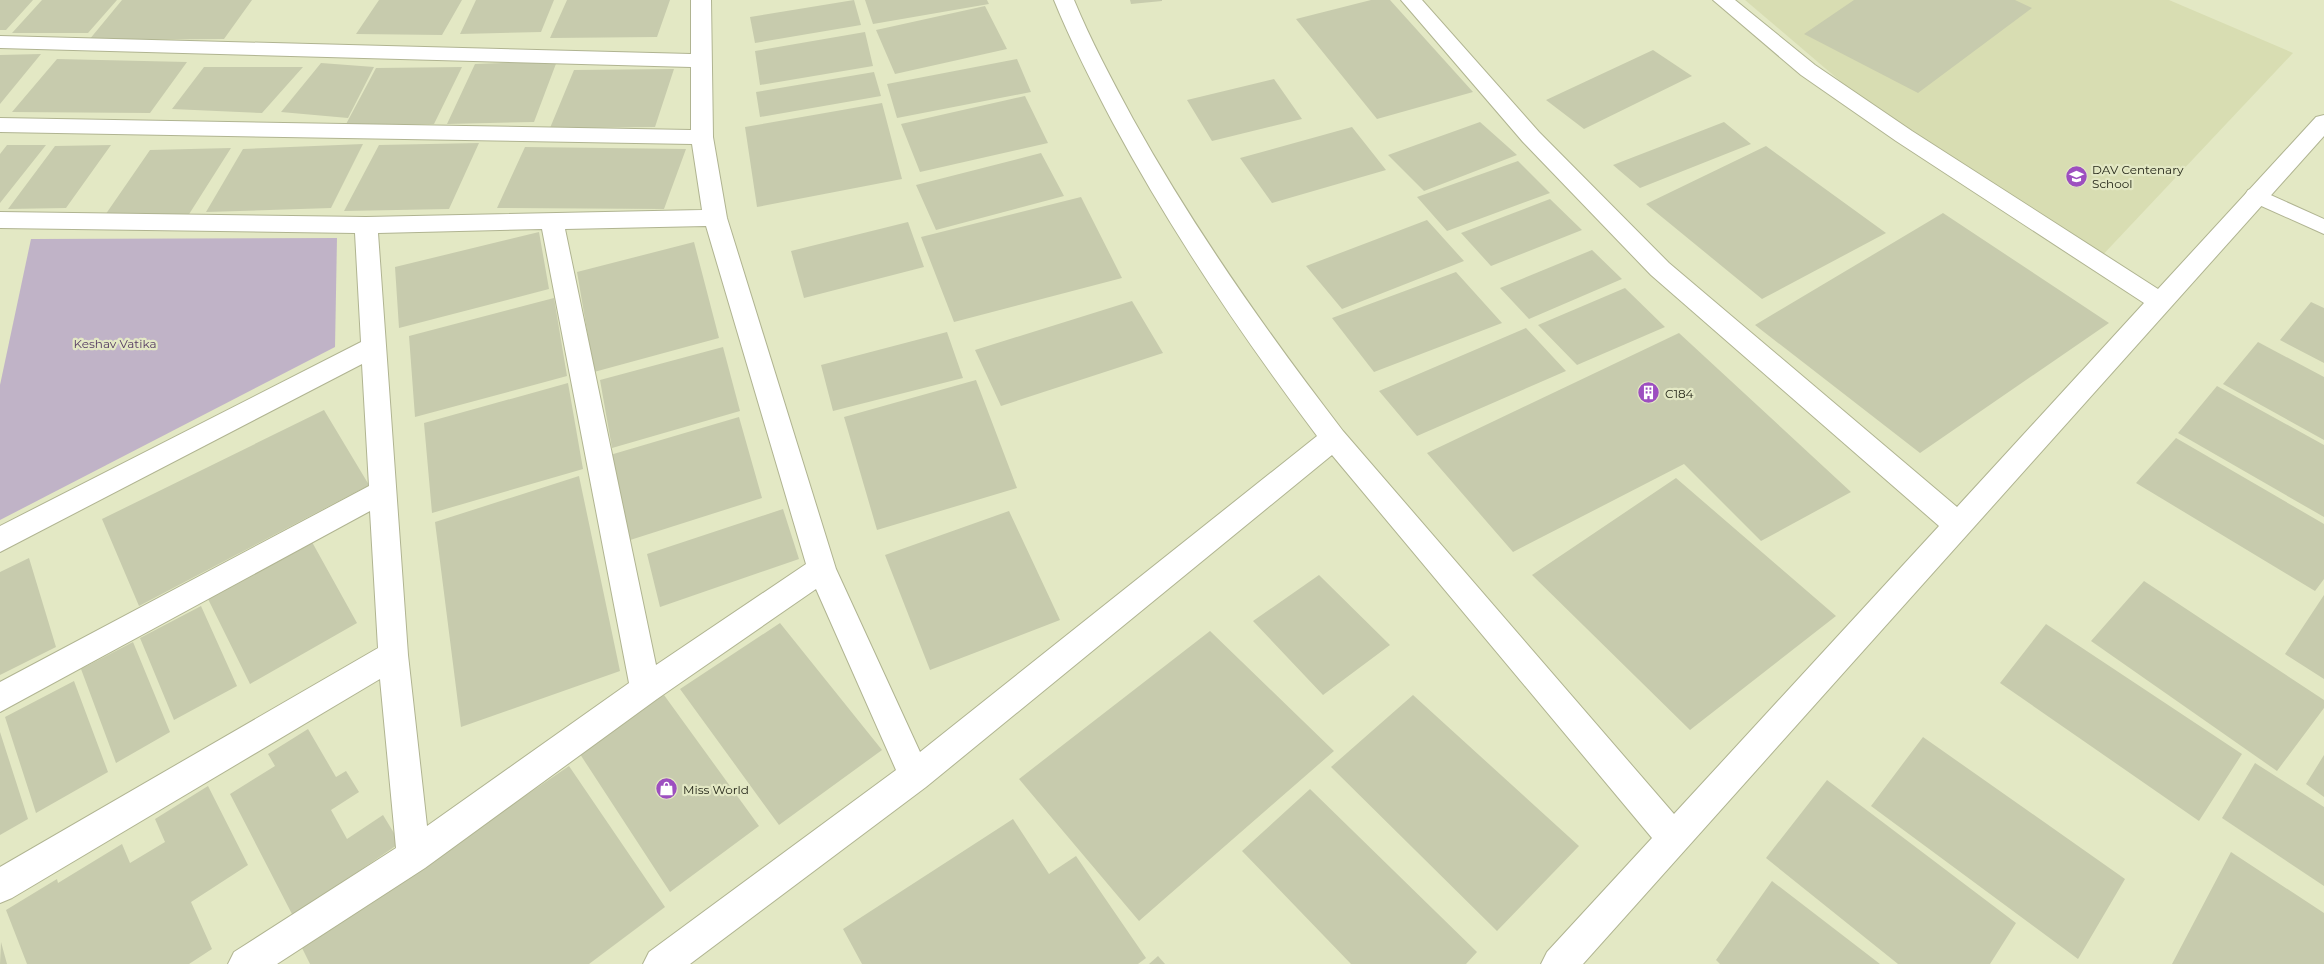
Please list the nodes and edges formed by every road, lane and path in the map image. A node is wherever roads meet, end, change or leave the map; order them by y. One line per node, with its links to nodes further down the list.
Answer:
1 (701, 0): 6 (street)
2 (1064, 0): 18 (street)
3 (1411, 0): 20 (street)
4 (1722, 0): 16 (street)
5 (0, 42): 6 (street)
6 (703, 61): 9 (street)
7 (2324, 122): 10 (street)
8 (0, 125): 9 (street)
9 (702, 137): 11 (street)
10 (2255, 195): 15 (lane); 16 (street)
11 (715, 218): 12 (street); 22 (street)
12 (552, 222): 13 (street); 24 (street)
13 (366, 225): 14 (street); 17 (street)
14 (1, 226)
15 (2324, 227)
16 (2159, 301): 20 (street)
17 (374, 347): 19 (street); 21 (street)
18 (1334, 438): 26 (street); 27 (street)
19 (384, 491): 23 (street); 25 (street)
20 (1957, 524): 27 (street)
21 (0, 540)
22 (822, 570): 24 (street); 26 (street)
23 (392, 655): 28 (street); 29 (street)
24 (646, 689): 28 (street)
25 (0, 698)
26 (915, 776): 31 (street)
27 (1673, 838): 32 (street)
28 (413, 856): 30 (street)
29 (0, 886)
30 (246, 964)
31 (661, 964)
32 (1559, 964)

